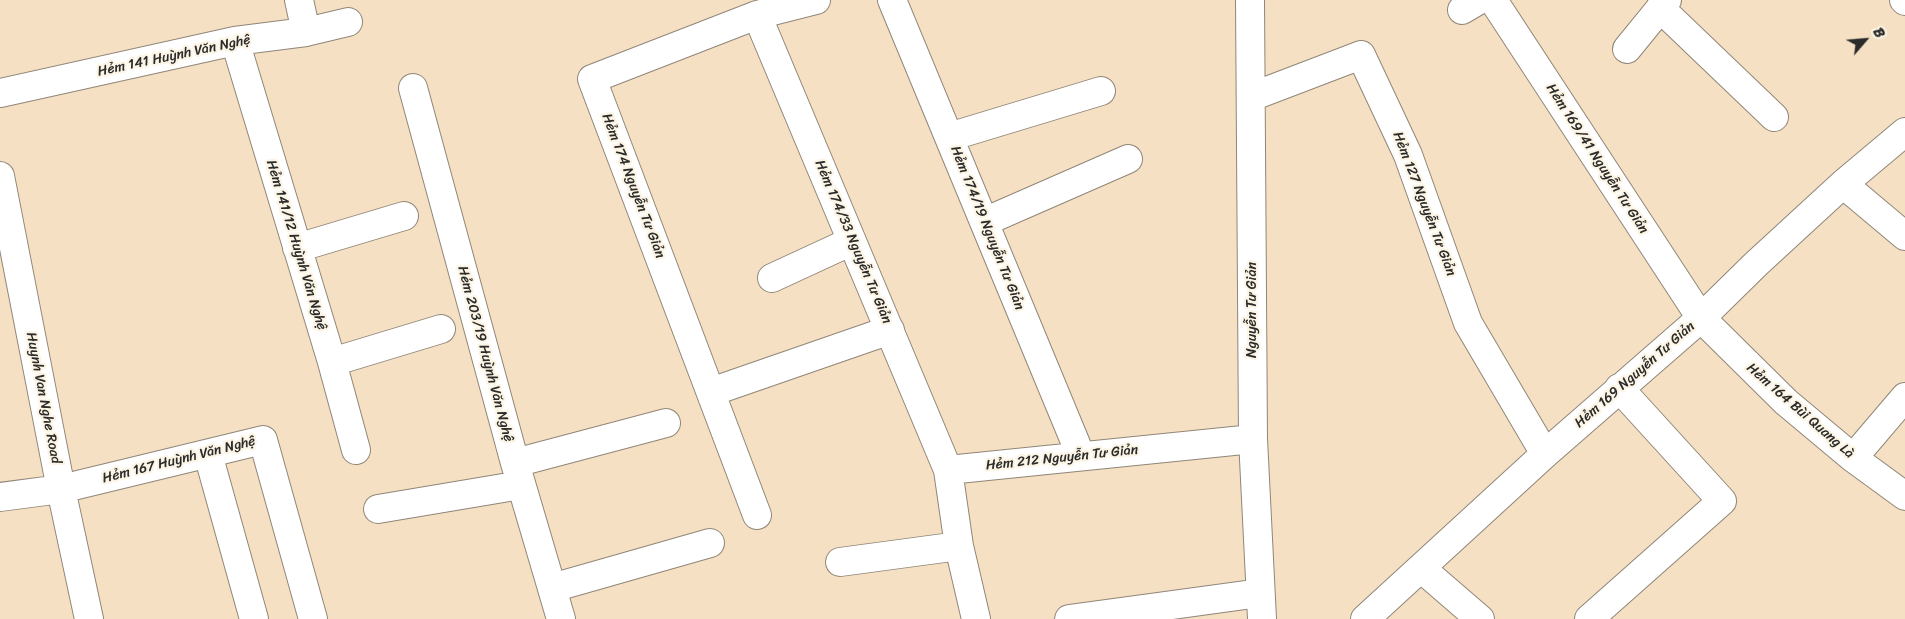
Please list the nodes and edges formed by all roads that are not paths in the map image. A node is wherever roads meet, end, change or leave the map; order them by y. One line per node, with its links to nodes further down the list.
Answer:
1 (299, 0): 9 (street)
2 (892, 0): 18 (street, Hẻm 174/19 Nguyễn Tư Giản)
3 (1250, 0): 15 (street, Nguyễn Tư Giản)
4 (1493, 0): 28 (street, Hẻm 169/41 Nguyễn Tư Giản)
5 (806, 1): 7 (street, Hẻm 174 Nguyễn Tư Giản)
6 (1664, 4): 11 (street); 16 (street)
7 (757, 15): 25 (street, Hẻm 174/33 Nguyễn Tư Giản); 33 (street, Hẻm 174 Nguyễn Tư Giản)
8 (348, 22): 9 (street, Hẻm 141 Huỳnh Văn Nghệ)
9 (306, 32): 10 (street, Hẻm 141 Huỳnh Văn Nghệ)
10 (235, 41): 14 (street, Hẻm 141 Huỳnh Văn Nghệ); 26 (street, Hẻm 141/12 Huỳnh Văn Nghệ)
11 (1627, 49)
12 (413, 88): 43 (street, Hẻm 203/19 Huỳnh Văn Nghệ)
13 (1101, 91): 18 (street)
14 (0, 93)
15 (1251, 97): 36 (street, Nguyễn Tư Giản); 39 (street, Hẻm 127 Nguyễn Tư Giản)
16 (1774, 117)
17 (1905, 132): 21 (street, Hẻm 169 Nguyễn Tư Giản)
18 (949, 137): 23 (street, Hẻm 174/19 Nguyễn Tư Giản)
19 (1128, 159): 23 (street)
20 (0, 176): 44 (street, Huynh Van Nghe Road)
21 (1844, 184): 24 (street); 28 (street, Hẻm 169 Nguyễn Tư Giản)
22 (404, 216): 26 (street)
23 (984, 222): 40 (street, Hẻm 174/19 Nguyễn Tư Giản)
24 (1905, 236)
25 (852, 241): 27 (street); 30 (street, Hẻm 174/33 Nguyễn Tư Giản)
26 (297, 248): 31 (street, Hẻm 141/12 Huỳnh Văn Nghệ)
27 (772, 278)
28 (1701, 318): 32 (street, Hẻm 169 Nguyễn Tư Giản); 41 (street, Hẻm 164 Bùi Quang Là)
29 (441, 329): 31 (street)
30 (890, 330): 33 (street); 42 (street, Hẻm 174/33 Nguyễn Tư Giản)
31 (332, 362): 37 (street, Hẻm 141/12 Huỳnh Văn Nghệ)
32 (1619, 388): 39 (street, Hẻm 169 Nguyễn Tư Giản); 63 (street)
33 (711, 392): 48 (street, Hẻm 174 Nguyễn Tư Giản)
34 (1905, 397): 41 (street)
35 (666, 424): 43 (street)
36 (1253, 439): 40 (street, Hẻm 212 Nguyễn Tư Giản); 54 (street, Nguyễn Tư Giản)
37 (356, 450)
38 (208, 454): 44 (street, Hẻm 167 Huỳnh Văn Nghệ); 56 (street); 57 (street, Hẻm 167 Huỳnh Văn Nghệ)
39 (1545, 454): 52 (street, Hẻm 169 Nguyễn Tư Giản)
40 (1081, 456): 42 (street, Hẻm 212 Nguyễn Tư Giản)
41 (1853, 458): 45 (street, Hẻm 164 Bùi Quang Là)
42 (948, 470): 50 (street)
43 (518, 474): 47 (street); 53 (street, Hẻm 203/19 Huỳnh Văn Nghệ)
44 (61, 489): 46 (street, Hẻm 167 Huỳnh Văn Nghệ); 55 (street, Huynh Van Nghe Road)
45 (1905, 496)
46 (0, 497)
47 (378, 509)
48 (757, 515)
49 (710, 543): 53 (street)
50 (959, 546): 51 (street); 59 (street)
51 (840, 562)
52 (1422, 569): 61 (street, Hẻm 169 Nguyễn Tư Giản); 62 (street)
53 (552, 588): 58 (street, Hẻm 203/19 Huỳnh Văn Nghệ)
54 (1261, 606): 60 (street)
55 (89, 619)
56 (254, 619)
57 (313, 619)
58 (561, 619)
59 (976, 619)
60 (1069, 619)
61 (1365, 619)
62 (1480, 619)
63 (1589, 619)

